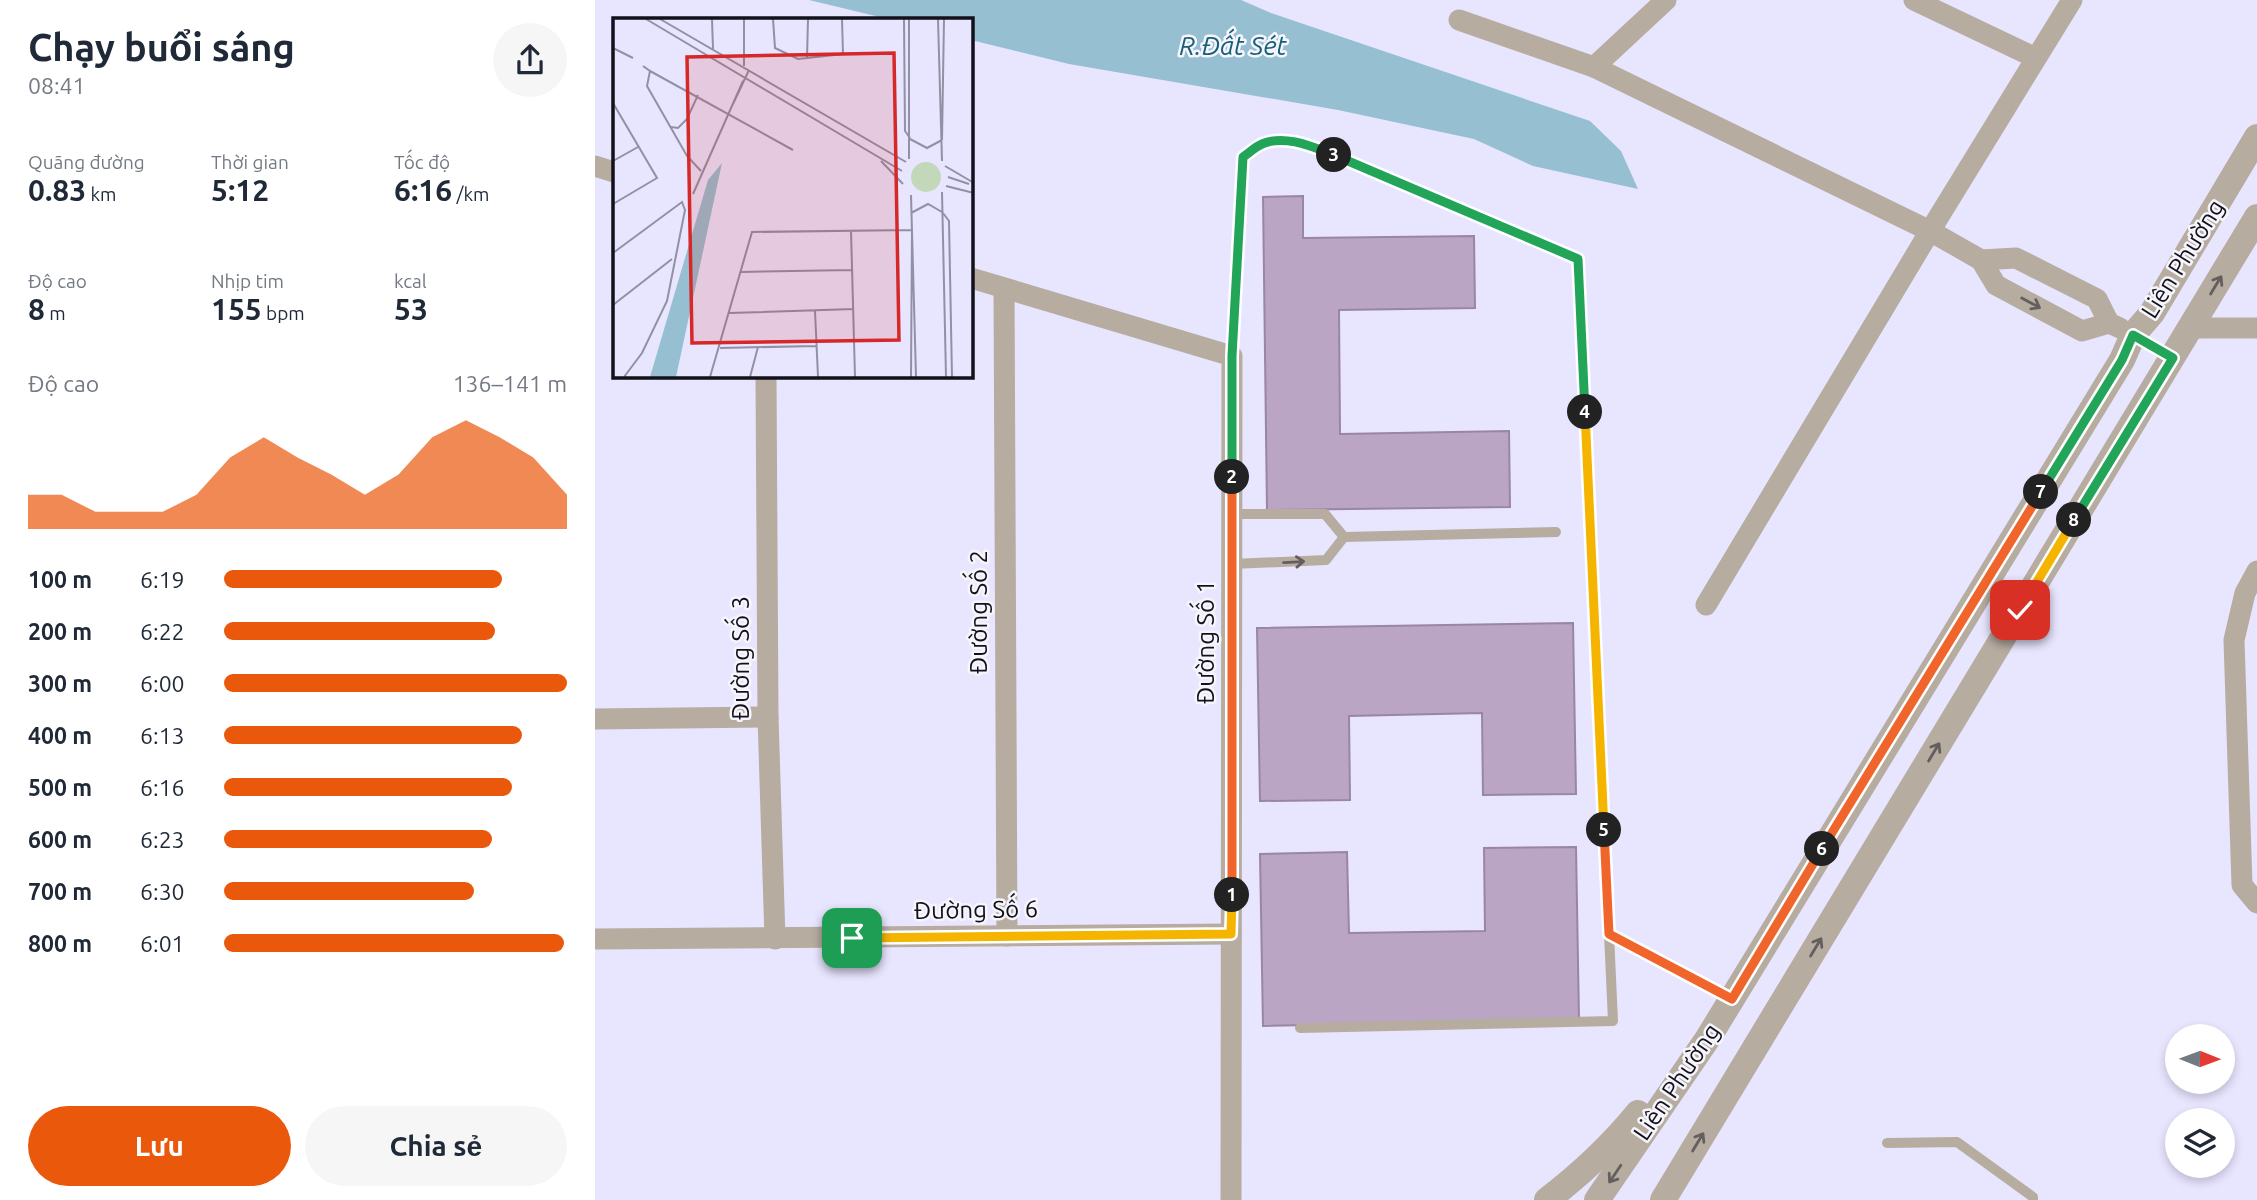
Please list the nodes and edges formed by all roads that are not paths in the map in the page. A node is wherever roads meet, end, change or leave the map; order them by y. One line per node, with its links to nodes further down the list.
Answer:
1 (1666, 0): 6 (street)
2 (1914, 0): 5 (street)
3 (2072, 0): 5 (street)
4 (1459, 20): 6 (street)
5 (2036, 58): 11 (street)
6 (1594, 67): 11 (street)
7 (2257, 137): 18 (street, Liên Phường)
8 (595, 166): 9 (street)
9 (613, 172)
10 (2257, 217): 16 (street, Liên Phường, one-way to 10)
11 (1930, 231): 12 (street); 27 (street)
12 (1980, 260): 15 (street); 15 (street, one-way to 15)
13 (973, 279): 14 (street)
14 (1005, 288): 19 (street); 34 (street, Đường Số 2)
15 (2109, 323): 18 (street)
16 (2190, 328): 17 (street); 20 (street, Liên Phường)
17 (2257, 328)
18 (2133, 335): 20 (street); 37 (street, Liên Phường)
19 (1232, 356): 22 (street, Đường Số 1); 33 (lane)
20 (2173, 358): 44 (street, Liên Phường, one-way to 20)
21 (766, 378): 29 (street, Đường Số 3)
22 (1232, 514): 24 (lane); 25 (street, Đường Số 1)
23 (1556, 532): 24 (lane)
24 (1344, 537): 25 (lane, one-way to 24)
25 (1232, 564): 32 (street, Đường Số 1)
26 (2257, 571): 28 (street)
27 (1706, 605)
28 (2247, 697): 31 (street)
29 (768, 717): 30 (street); 36 (street, Đường Số 3)
30 (595, 719)
31 (2257, 903)
32 (1231, 934): 34 (street, Đường Số 6); 41 (street, Đường Số 1)
33 (1609, 934): 37 (lane); 38 (lane)
34 (1007, 936): 36 (street, Đường Số 6)
35 (595, 939): 36 (street, Đường Số 6)
36 (775, 939)
37 (1732, 999): 39 (street, Liên Phường)
38 (1300, 1028)
39 (1708, 1038): 42 (street); 43 (street, Liên Phường, one-way to 43)
40 (1887, 1143): 45 (lane)
41 (1231, 1200)
42 (1547, 1200)
43 (1597, 1200)
44 (1663, 1200)
45 (2033, 1200)

